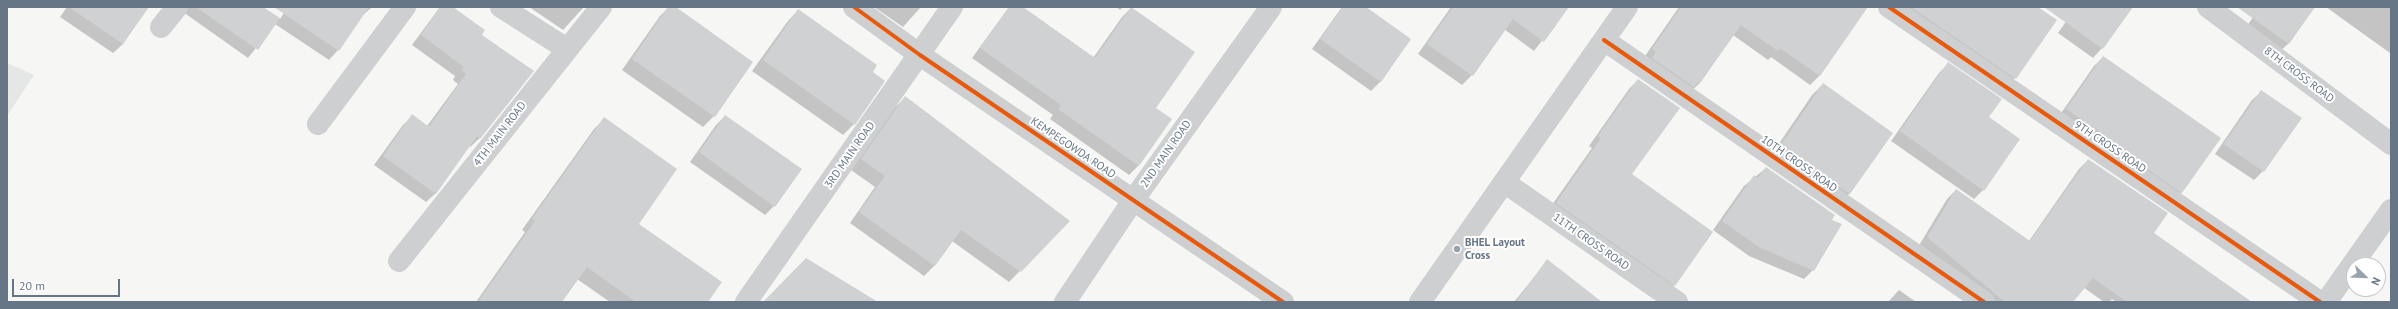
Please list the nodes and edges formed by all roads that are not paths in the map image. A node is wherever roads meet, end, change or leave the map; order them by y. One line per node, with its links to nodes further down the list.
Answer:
1 (177, 7): 11 (street)
2 (405, 7): 15 (street)
3 (501, 7): 13 (street)
4 (601, 7): 13 (street, 4TH MAIN ROAD)
5 (854, 7): 14 (street, KEMPEGOWDA ROAD)
6 (952, 7): 14 (street, 3RD MAIN ROAD)
7 (1271, 7): 18 (street, 2ND MAIN ROAD)
8 (1628, 7): 12 (street)
9 (1889, 7): 27 (street, 9TH CROSS ROAD)
10 (2208, 7): 16 (street, 8TH CROSS ROAD)
11 (161, 27)
12 (1604, 40): 17 (street); 26 (street, 10TH CROSS ROAD)
13 (567, 50): 20 (street, 4TH MAIN ROAD)
14 (920, 55): 18 (street, KEMPEGOWDA ROAD); 21 (street, 3RD MAIN ROAD)
15 (318, 124)
16 (2391, 144)
17 (1504, 182): 24 (street); 25 (street, 11TH CROSS ROAD)
18 (1134, 199): 22 (street, 2ND MAIN ROAD); 23 (street, KEMPEGOWDA ROAD)
19 (2391, 210): 28 (street)
20 (399, 262)
21 (746, 302)
22 (1064, 302)
23 (1283, 302)
24 (1420, 302)
25 (1678, 302)
26 (1984, 302)
27 (2320, 302)
28 (2326, 302)

